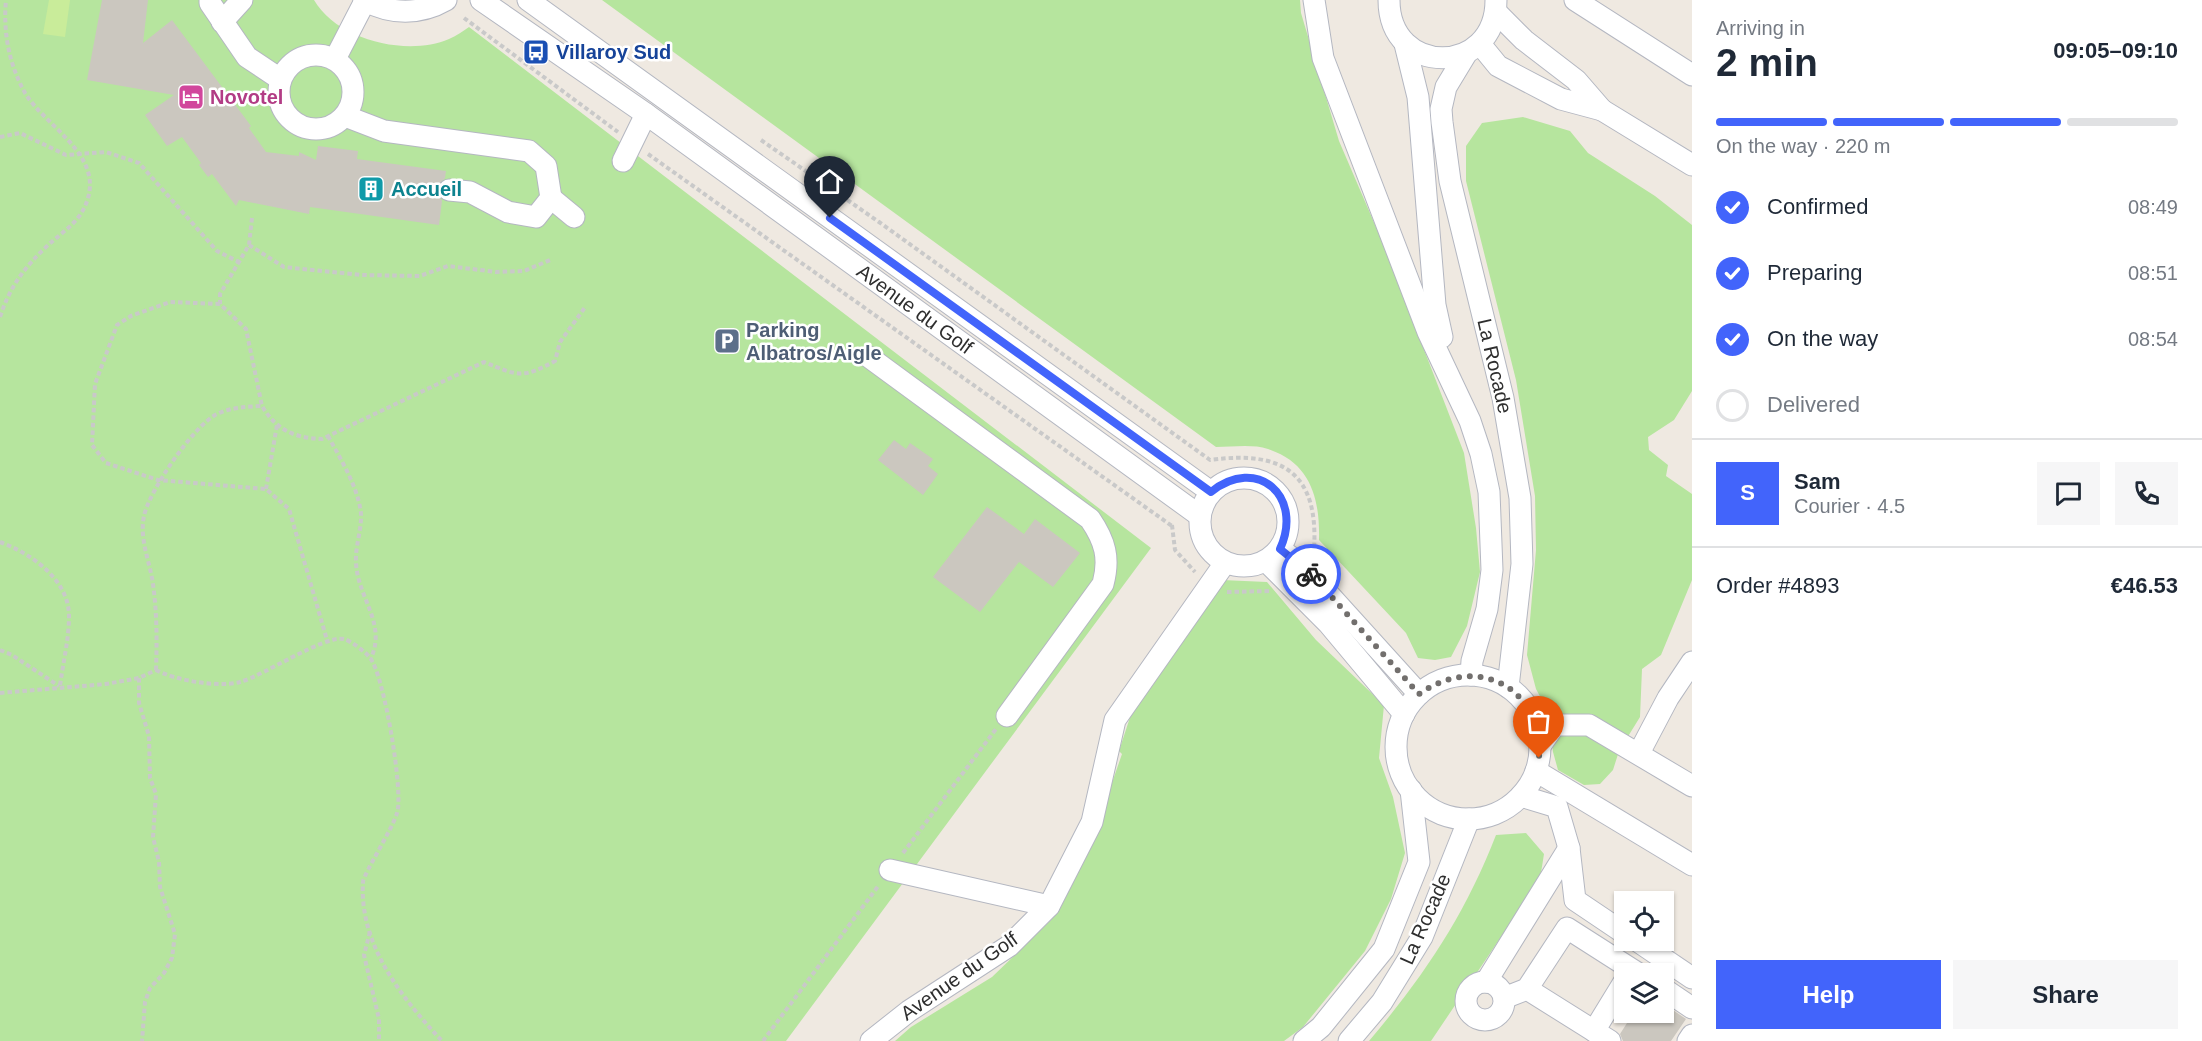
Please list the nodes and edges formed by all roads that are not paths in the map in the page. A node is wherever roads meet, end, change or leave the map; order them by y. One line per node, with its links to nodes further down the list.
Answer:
1 (210, 0): 11 (street)
2 (242, 0): 11 (street)
3 (364, 0): 4 (street); 14 (street)
4 (447, 0)
5 (482, 0): 18 (street, Avenue du Golf)
6 (528, 0): 27 (street, Avenue du Golf)
7 (1314, 0): 26 (street, La Rocade)
8 (1389, 0): 12 (street, La Rocade)
9 (1575, 0): 15 (street)
10 (1496, 6): 13 (street, La Rocade); 17 (street)
11 (222, 22): 16 (street)
12 (1405, 44): 13 (street); 26 (street, La Rocade)
13 (1473, 49): 17 (street); 33 (street, La Rocade)
14 (335, 59): 16 (street); 19 (street)
15 (1692, 75)
16 (280, 79): 19 (street)
17 (1602, 111): 21 (street)
18 (646, 114): 20 (street); 28 (street, Avenue du Golf)
19 (345, 116): 23 (street)
20 (627, 151)
21 (1692, 165)
22 (449, 190): 23 (street)
23 (551, 198): 24 (street)
24 (574, 217)
25 (868, 357): 36 (street)
26 (1470, 421): 32 (street, La Rocade)
27 (1211, 492): 28 (street); 29 (street)
28 (1200, 516): 30 (street)
29 (1273, 555): 30 (street); 34 (street); 35 (street)
30 (1225, 562): 49 (street, Avenue du Golf)
31 (1692, 662): 38 (street)
32 (1471, 675): 33 (street); 34 (street)
33 (1508, 687): 37 (street)
34 (1419, 694): 35 (street)
35 (1404, 714): 41 (street)
36 (1006, 716)
37 (1540, 746): 38 (street); 39 (street)
38 (1639, 753): 40 (street)
39 (1536, 771): 42 (street); 47 (street)
40 (1692, 786)
41 (1411, 790): 44 (street); 63 (street, La Rocade)
42 (1521, 796): 43 (street); 44 (street)
43 (1557, 807): 45 (street); 46 (street)
44 (1469, 819): 64 (street, La Rocade)
45 (1596, 821)
46 (1569, 848): 50 (street); 54 (street)
47 (1692, 865)
48 (890, 870): 49 (street)
49 (1048, 906): 62 (street, Avenue du Golf)
50 (1614, 926)
51 (1652, 951): 53 (street)
52 (1615, 963): 55 (street)
53 (1692, 978)
54 (1486, 982): 57 (street); 57 (street)
55 (1527, 989): 57 (street); 61 (street)
56 (1674, 996): 58 (street)
57 (1504, 998)
58 (1692, 1008)
59 (1614, 1011): 61 (street)
60 (1692, 1035): 65 (street)
61 (1602, 1036)
62 (872, 1041)
63 (1304, 1041)
64 (1349, 1041)
65 (1688, 1041)

